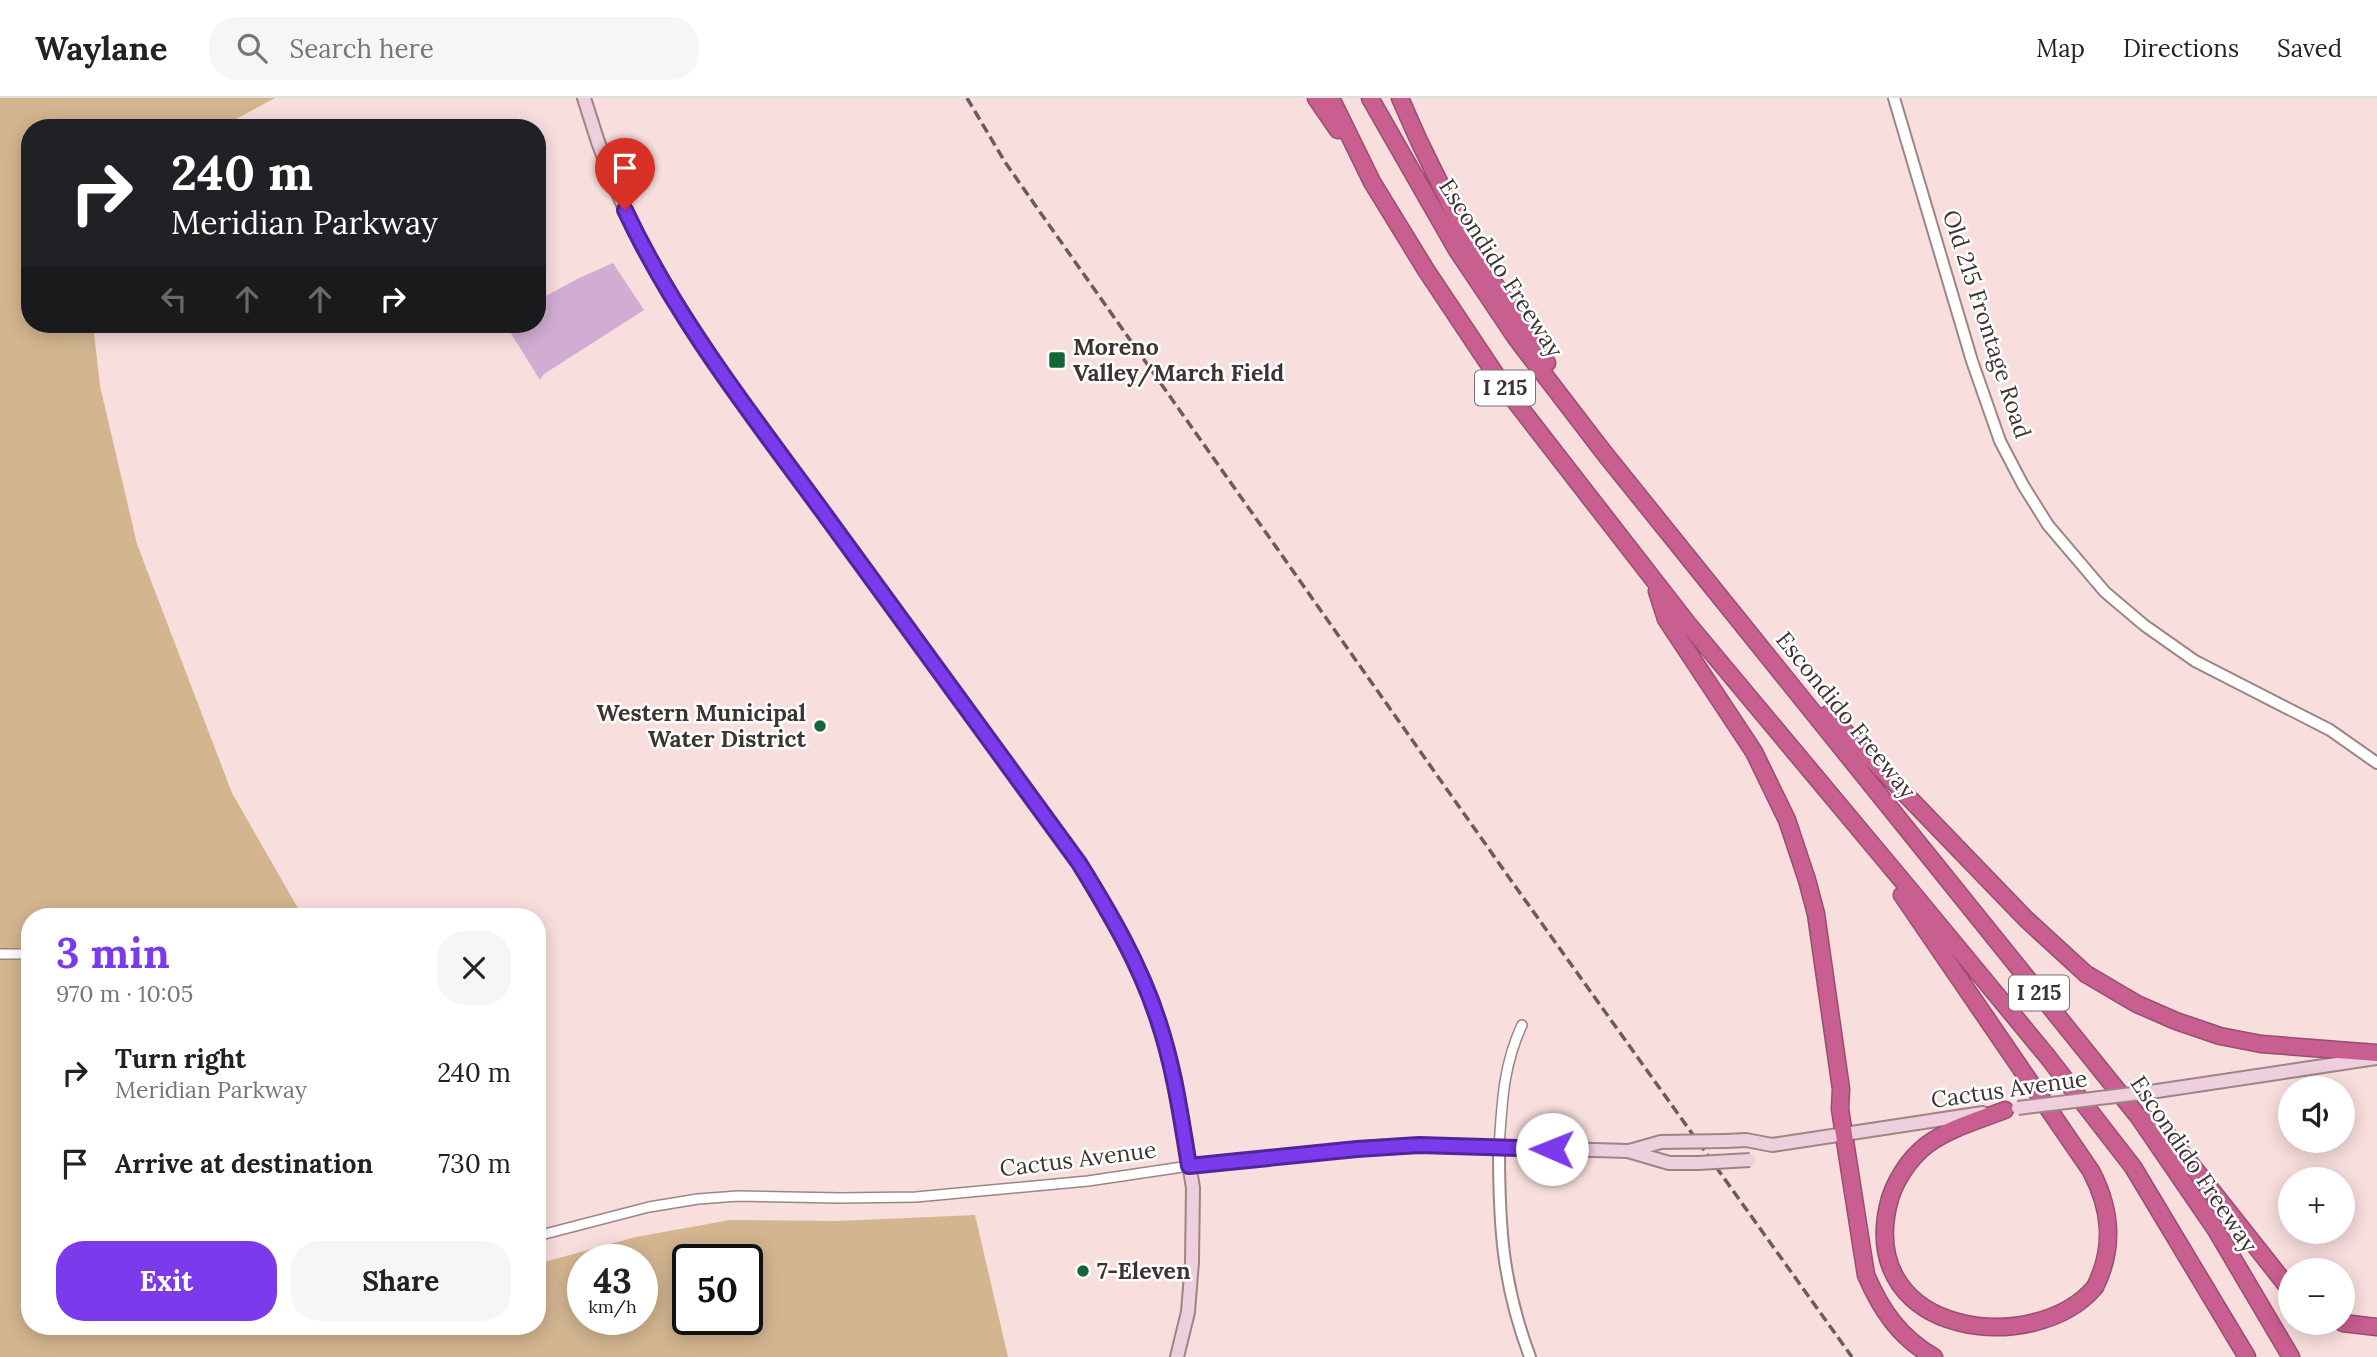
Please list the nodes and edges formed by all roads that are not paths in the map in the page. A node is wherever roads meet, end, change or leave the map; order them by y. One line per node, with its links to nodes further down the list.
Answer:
1 (584, 98): 23 (main road)
2 (1316, 98): 7 (highway)
3 (1331, 98): 7 (highway, I 215)
4 (1370, 98): 8 (highway, Escondido Freeway / I 215)
5 (1400, 98): 8 (highway)
6 (1894, 98): 11 (street, Old 215 Frontage Road)
7 (1372, 182): 9 (highway, I 215)
8 (1605, 454): 10 (highway, Escondido Freeway / I 215)
9 (1654, 582): 12 (highway, I 215); 19 (highway)
10 (1762, 646): 16 (highway); 18 (highway, Escondido Freeway / I 215)
11 (2376, 760)
12 (1834, 798): 29 (highway); 33 (highway, I 215)
13 (0, 954): 14 (street)
14 (21, 954)
15 (1522, 1025): 21 (street)
16 (2377, 1056): 17 (main road, Cactus Avenue, bridge)
17 (2011, 1109): 19 (main road, Cactus Avenue); 28 (highway)
18 (2138, 1116): 25 (highway); 34 (highway, Escondido Freeway / I 215)
19 (1844, 1133): 20 (main road, Cactus Avenue); 32 (highway)
20 (1772, 1145): 22 (main road, Cactus Avenue, bridge); 22 (main road, Cactus Avenue, bridge)
21 (1499, 1147): 22 (main road, Cactus Avenue); 23 (main road, Cactus Avenue); 31 (street)
22 (1628, 1151)
23 (1189, 1166): 24 (street, Cactus Avenue); 30 (main road)
24 (546, 1234)
25 (2278, 1275)
26 (2355, 1324): 27 (highway)
27 (2377, 1327)
28 (1961, 1339)
29 (2032, 1339)
30 (1177, 1357)
31 (1530, 1357)
32 (1934, 1357)
33 (2247, 1357)
34 (2291, 1357)

